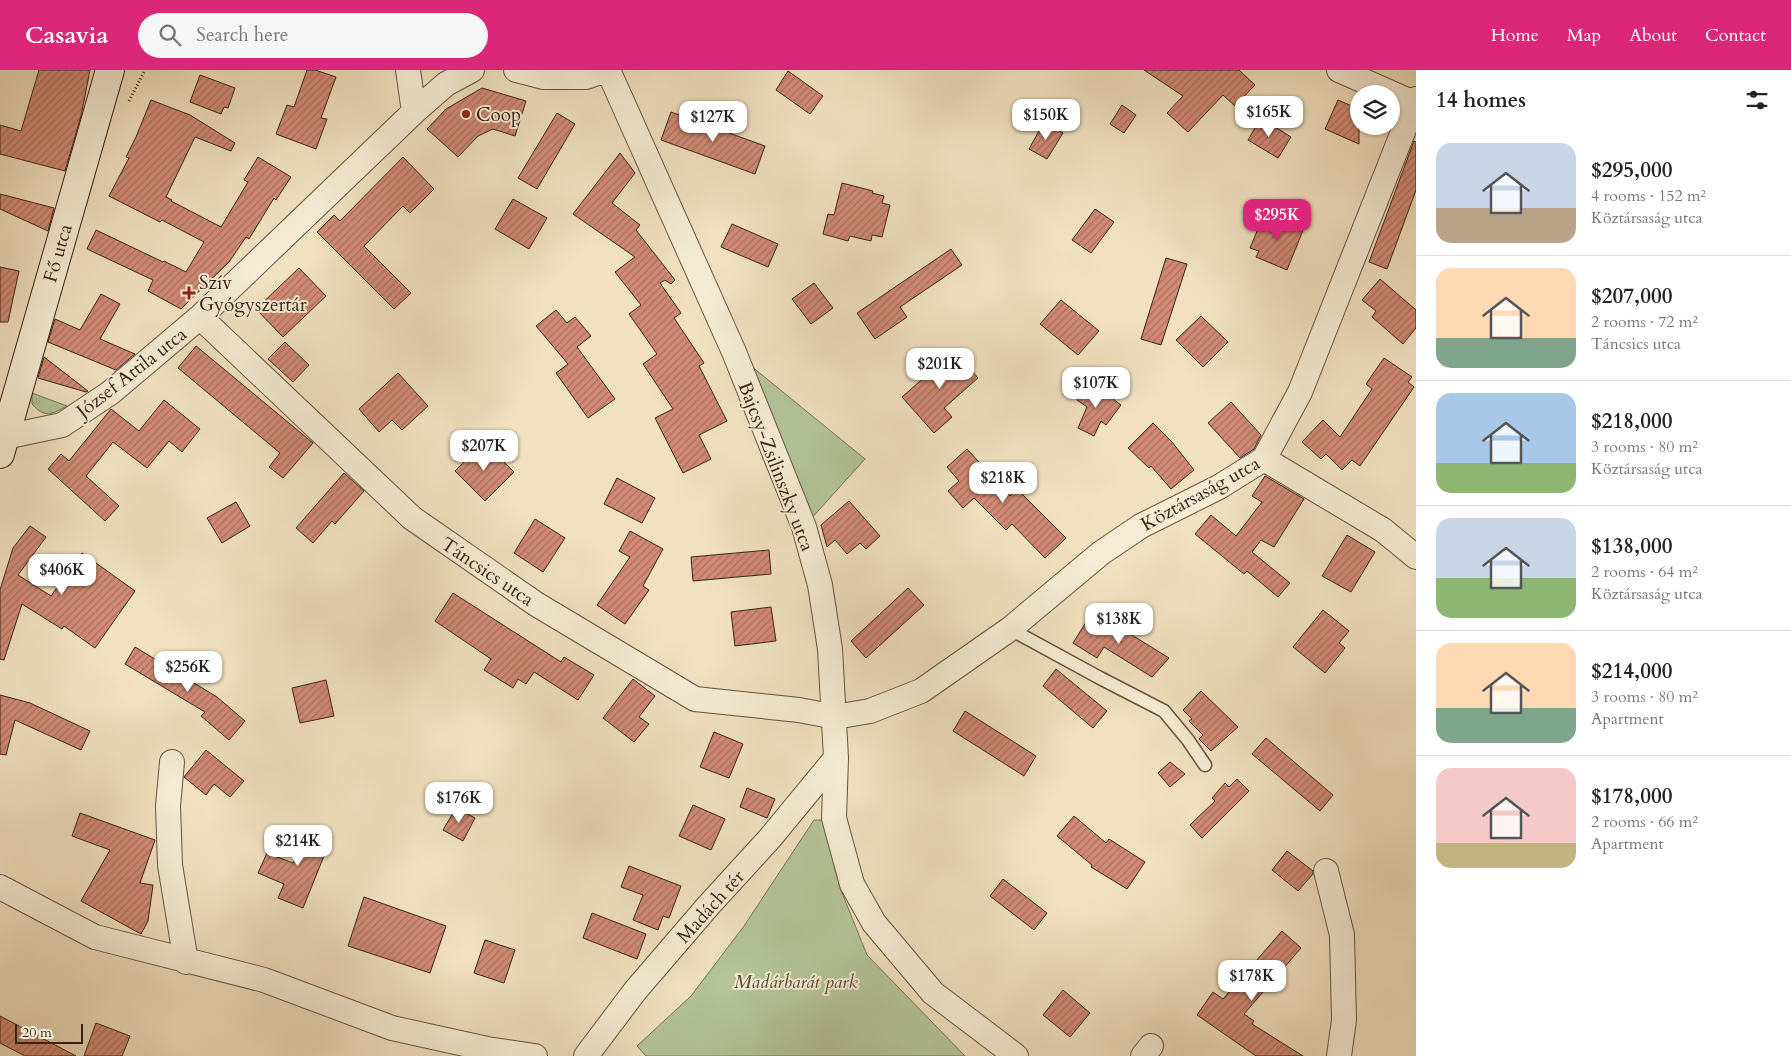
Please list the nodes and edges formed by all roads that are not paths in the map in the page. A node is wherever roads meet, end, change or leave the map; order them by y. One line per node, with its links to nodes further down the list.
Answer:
1 (110, 70): 10 (main road, Fő utca)
2 (408, 70): 8 (street)
3 (472, 70): 8 (street, József Attila utca)
4 (516, 70): 5 (street)
5 (607, 70): 14 (street, Bajcsy-Zsilinszky utca)
6 (1338, 70): 7 (street)
7 (1416, 102): 11 (street, Köztársaság utca)
8 (414, 112): 9 (street, József Attila utca)
9 (200, 317): 10 (street, József Attila utca); 14 (street, Táncsics utca)
10 (3, 445)
11 (1264, 459): 12 (street); 13 (street, Köztársaság utca)
12 (1416, 557)
13 (1010, 629): 14 (street, Köztársaság utca); 17 (lane)
14 (835, 717): 15 (street, Bajcsy-Zsilinszky utca)
15 (836, 758): 22 (street, Madách tér); 23 (street, Bajcsy-Zsilinszky utca)
16 (172, 762): 20 (street)
17 (1205, 765)
18 (1326, 872): 24 (street)
19 (0, 887): 20 (street)
20 (186, 962): 21 (street)
21 (535, 1056)
22 (586, 1056)
23 (1016, 1056)
24 (1338, 1056)

